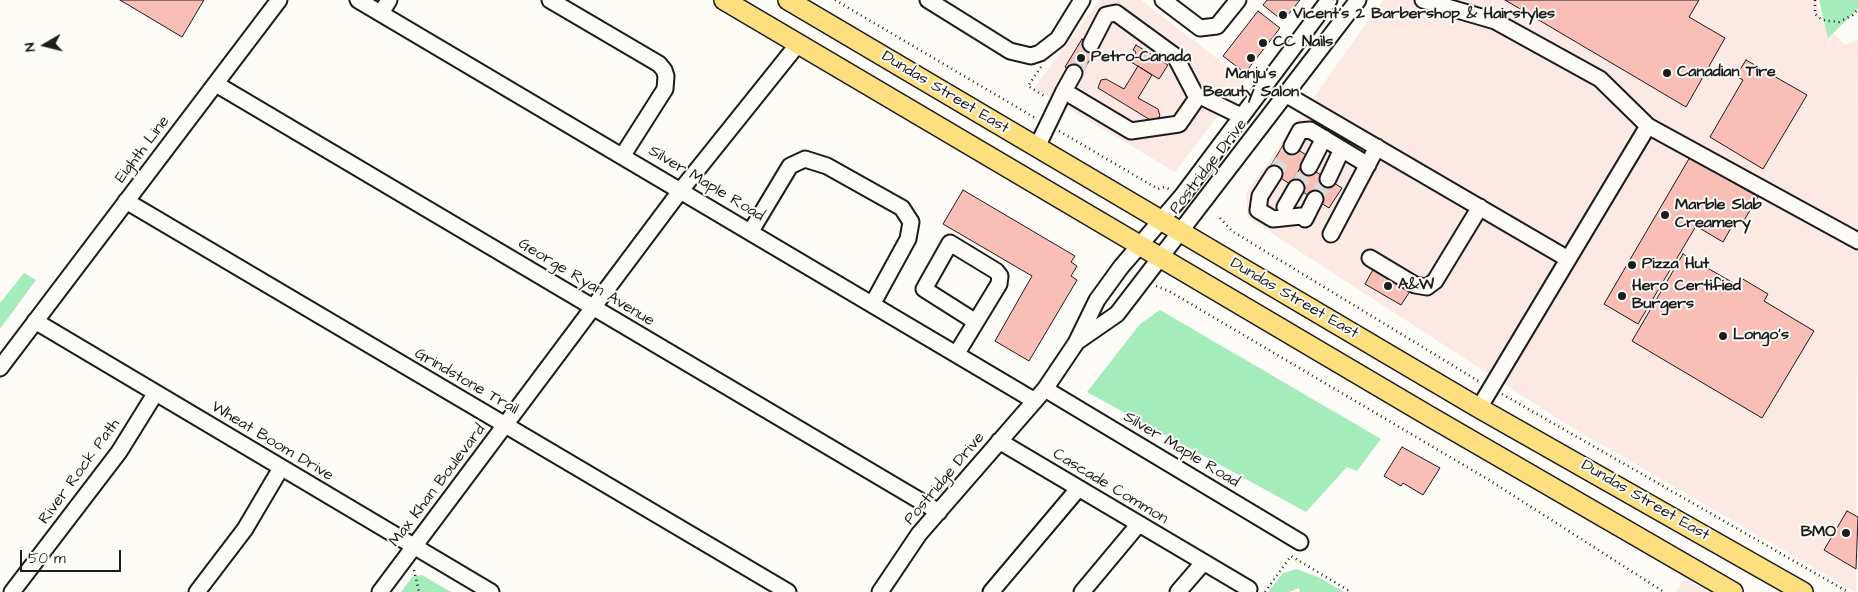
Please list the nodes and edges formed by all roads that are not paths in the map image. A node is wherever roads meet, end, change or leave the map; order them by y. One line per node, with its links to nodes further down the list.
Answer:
1 (279, 0): 17 (street, Eighth Line)
2 (358, 0): 13 (street, Silver Maple Road)
3 (550, 0): 28 (street)
4 (724, 0): 14 (main road, Dundas Street East)
5 (788, 0): 25 (main road, Dundas Street East)
6 (928, 0): 7 (street)
7 (1082, 0)
8 (1164, 0): 9 (street)
9 (1238, 0)
10 (1328, 0): 21 (street, Postridge Drive)
11 (1358, 0): 19 (street, Postridge Drive)
12 (1423, 0): 22 (street)
13 (385, 7): 28 (street, Silver Maple Road)
14 (798, 44): 34 (street, Max Khan Boulevard); 44 (main road, Dundas Street East)
15 (1091, 44): 20 (street)
16 (1074, 73): 18 (street)
17 (216, 84): 36 (street, Eighth Line); 49 (street, George Ryan Avenue)
18 (1064, 91): 20 (street); 25 (street)
19 (1285, 97): 26 (street); 41 (street, Postridge Drive)
20 (1197, 98): 21 (street)
21 (1241, 116): 39 (street, Postridge Drive)
22 (1648, 126): 43 (street); 47 (street)
23 (1324, 138): 24 (street); 27 (street); 30 (street)
24 (1292, 146)
25 (1037, 147): 39 (main road, Dundas Street East)
26 (1377, 147): 29 (street); 38 (street)
27 (1342, 149): 29 (street); 32 (street)
28 (623, 155): 34 (street, Silver Maple Road)
29 (1368, 165): 42 (street)
30 (1309, 167)
31 (1274, 174): 35 (street)
32 (1328, 179)
33 (1296, 188): 37 (street)
34 (681, 190): 40 (street, Silver Maple Road); 49 (street, Max Khan Boulevard)
35 (1315, 200)
36 (126, 201): 50 (street, Eighth Line); 58 (street, Grindstone Trail)
37 (1285, 207)
38 (1480, 207): 46 (street); 47 (street)
39 (1161, 221): 41 (main road, Dundas Street East); 44 (street, Postridge Drive)
40 (751, 231): 48 (street, Silver Maple Road); 48 (street)
41 (1181, 232): 45 (street, Postridge Drive); 57 (main road, Dundas Street East)
42 (1331, 234)
43 (1858, 241)
44 (1141, 246): 45 (main road, Dundas Street East); 52 (street, Postridge Drive)
45 (1161, 258): 52 (street, Postridge Drive); 77 (main road, Dundas Street East)
46 (1370, 258)
47 (1568, 259): 57 (street)
48 (873, 303): 53 (street, Silver Maple Road)
49 (592, 308): 58 (street, Max Khan Boulevard); 62 (street, George Ryan Avenue)
50 (35, 321): 54 (street, Eighth Line); 55 (street, Wheat Boom Drive)
51 (976, 322): 51 (street); 53 (street)
52 (1076, 343): 56 (street, Postridge Drive)
53 (957, 353): 56 (street, Silver Maple Road)
54 (0, 368)
55 (155, 394): 60 (street, Wheat Boom Drive); 70 (street, River Rock Path)
56 (1040, 395): 59 (street, Postridge Drive); 64 (street, Silver Maple Road)
57 (1479, 408): 78 (main road, Dundas Street East)
58 (505, 425): 65 (street, Max Khan Boulevard); 68 (street, Grindstone Trail)
59 (999, 441): 61 (street, Cascade Common); 62 (street, Postridge Drive)
60 (281, 468): 65 (street, Wheat Boom Drive); 71 (street)
61 (1078, 489): 63 (street, Cascade Common); 69 (street)
62 (939, 512): 74 (street, Postridge Drive)
63 (1138, 525): 66 (street, Cascade Common); 75 (street)
64 (1300, 542)
65 (414, 547): 72 (street, Max Khan Boulevard); 73 (street, Wheat Boom Drive)
66 (1203, 563): 67 (street, Cascade Common); 76 (street)
67 (1249, 590)
68 (784, 591)
69 (993, 591)
70 (12, 592)
71 (197, 592)
72 (380, 592)
73 (491, 592)
74 (880, 592)
75 (1082, 592)
76 (1178, 592)
77 (1733, 592)
78 (1803, 592)

